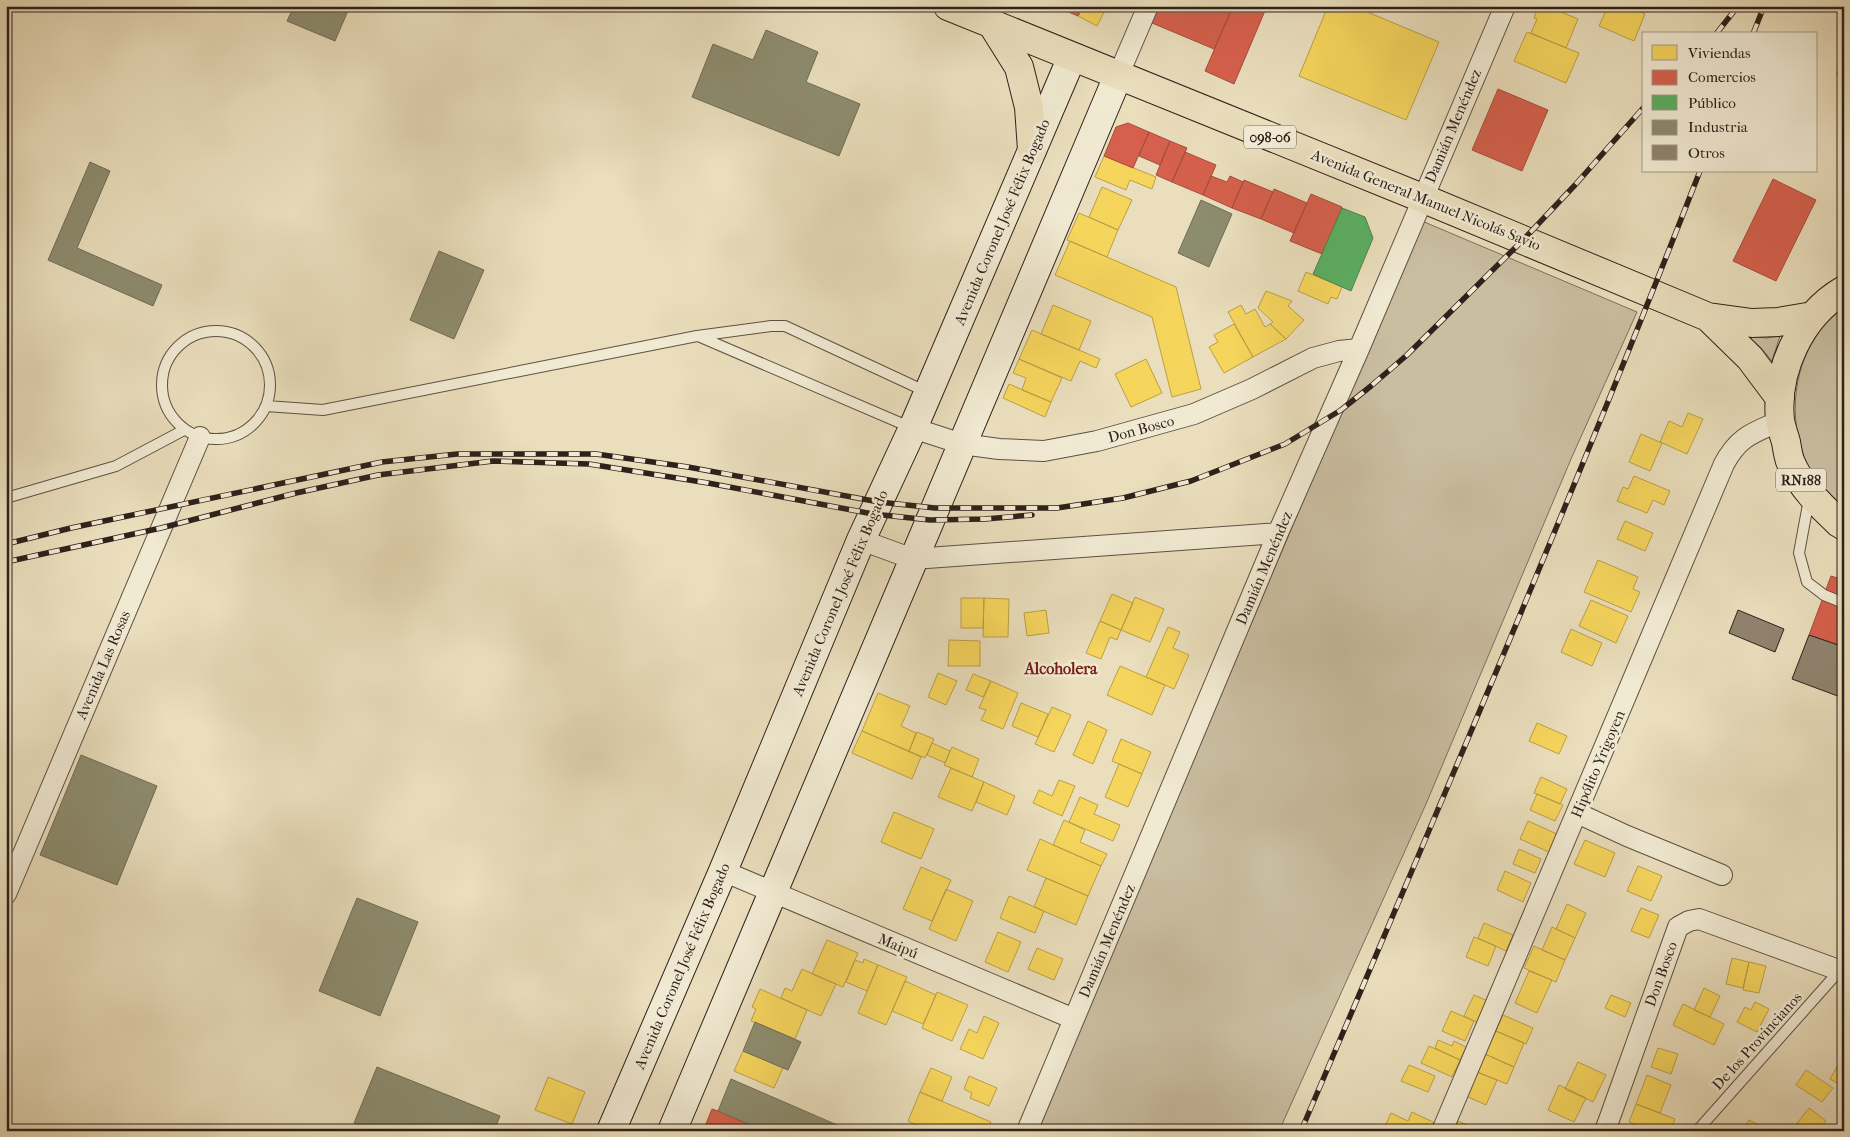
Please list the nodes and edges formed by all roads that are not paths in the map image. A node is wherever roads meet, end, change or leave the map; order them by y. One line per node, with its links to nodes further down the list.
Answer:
1 (948, 6): 4 (main road, Avenida General Manuel Nicolás Savio)
2 (1148, 6): 6 (street)
3 (1505, 6): 8 (street, Damián Menéndez)
4 (992, 24): 5 (main road, Avenida General Manuel Nicolás Savio); 7 (main road)
5 (1072, 57): 6 (main road, Avenida General Manuel Nicolás Savio); 7 (main road, Avenida Coronel José Félix Bogado)
6 (1118, 76): 8 (main road, Avenida General Manuel Nicolás Savio / 098-06); 19 (main road)
7 (1032, 150): 14 (main road, Avenida Coronel José Félix Bogado)
8 (1422, 198): 11 (main road, Avenida General Manuel Nicolás Savio); 13 (street, Damián Menéndez)
9 (1840, 288): 10 (main road, Avenida General Manuel Nicolás Savio / RN188)
10 (1813, 316): 11 (main road, Avenida General Manuel Nicolás Savio); 16 (main road, Avenida General Manuel Nicolás Savio / RN188)
11 (1708, 317): 16 (main road, Avenida General Manuel Nicolás Savio)
12 (697, 336): 14 (lane); 15 (lane); 17 (lane)
13 (1359, 349): 19 (street, Don Bosco); 23 (street, Damián Menéndez)
14 (928, 393): 17 (main road, Avenida Coronel José Félix Bogado)
15 (266, 406): 18 (lane); 18 (lane)
16 (1780, 409): 20 (main road, Avenida General Manuel Nicolás Savio / RN188); 27 (street, Hipólito Yrigoyen)
17 (913, 428): 19 (street, Don Bosco); 24 (main road, Avenida Coronel José Félix Bogado)
18 (192, 433): 21 (lane); 31 (street, Avenida Las Rosas)
19 (962, 444): 25 (main road)
20 (1810, 495): 22 (main road, Avenida General Manuel Nicolás Savio / RN188); 26 (lane)
21 (6, 498)
22 (1844, 526)
23 (1278, 533): 25 (street); 33 (street, Damián Menéndez)
24 (861, 540): 25 (street); 28 (main road, Avenida Coronel José Félix Bogado)
25 (913, 559): 30 (main road)
26 (1844, 603)
27 (1577, 813): 29 (street); 37 (street, Hipólito Yrigoyen)
28 (723, 871): 30 (street, Maipú); 34 (main road, Avenida Coronel José Félix Bogado)
29 (1722, 875)
30 (773, 893): 33 (street, Maipú); 35 (main road)
31 (6, 894)
32 (1842, 971): 38 (street, Don Bosco); 39 (lane, De los Provincianos)
33 (1074, 1019): 36 (street, Damián Menéndez)
34 (611, 1131)
35 (672, 1131)
36 (1027, 1131)
37 (1442, 1131)
38 (1604, 1131)
39 (1697, 1131)

